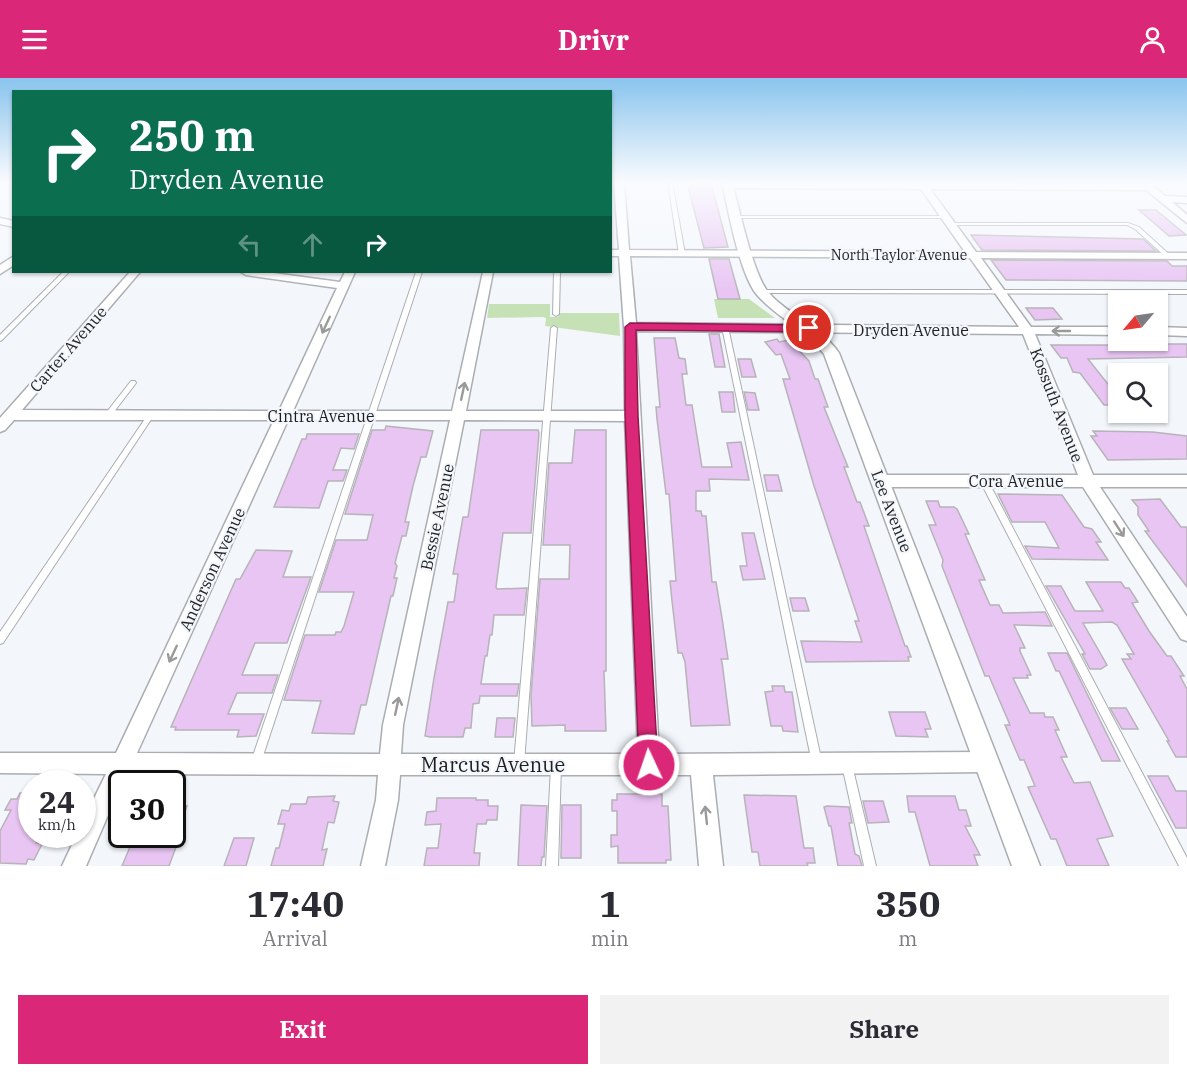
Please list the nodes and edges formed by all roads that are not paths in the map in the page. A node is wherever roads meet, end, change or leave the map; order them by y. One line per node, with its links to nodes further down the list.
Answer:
1 (618, 219): 6 (street)
2 (676, 219): 7 (lane)
3 (738, 219): 8 (street)
4 (861, 219): 5 (lane)
5 (947, 220): 9 (street, Kossuth Avenue); 10 (lane)
6 (617, 254): 7 (street, North Taylor Avenue); 25 (street)
7 (682, 254): 8 (street, North Taylor Avenue)
8 (748, 254): 9 (street, North Taylor Avenue); 21 (street)
9 (972, 255): 10 (street, North Taylor Avenue); 23 (street, Kossuth Avenue)
10 (1168, 256): 11 (street, North Taylor Avenue)
11 (1187, 256)
12 (12, 261): 13 (street)
13 (0, 271)
14 (65, 273): 33 (lane)
15 (134, 273): 35 (street, Carter Avenue)
16 (265, 273): 20 (street)
17 (419, 273): 40 (lane)
18 (489, 273): 38 (street, Bessie Avenue, one-way to 18)
19 (557, 273): 24 (lane)
20 (347, 279): 39 (street, Anderson Avenue, one-way to 39)
21 (761, 292): 23 (lane); 28 (street, Lee Avenue)
22 (1187, 292): 23 (lane)
23 (1000, 293): 29 (street, Kossuth Avenue)
24 (556, 314)
25 (630, 327): 26 (street, Dryden Avenue); 42 (street)
26 (725, 327): 28 (street, Dryden Avenue); 56 (lane)
27 (554, 328): 41 (lane)
28 (809, 328): 29 (street, Dryden Avenue); 45 (street, Lee Avenue)
29 (1028, 331): 30 (street, Dryden Avenue, one-way to 29); 44 (street, Kossuth Avenue)
30 (1108, 331)
31 (1168, 332): 32 (street)
32 (1187, 332)
33 (0, 339)
34 (133, 383): 36 (lane)
35 (11, 415): 36 (street, Cintra Avenue); 43 (street, Carter Avenue)
36 (108, 415): 37 (street, Cintra Avenue)
37 (151, 415): 39 (street, Cintra Avenue); 49 (lane)
38 (458, 415): 40 (street, Cintra Avenue); 41 (street, Cintra Avenue); 54 (street, Bessie Avenue, one-way to 38)
39 (283, 416): 40 (street, Cintra Avenue); 52 (street, Anderson Avenue, one-way to 52)
40 (372, 416): 53 (lane)
41 (546, 416): 42 (street, Cintra Avenue); 55 (lane)
42 (632, 416): 59 (street)
43 (0, 427)
44 (1087, 480): 46 (street, Cora Avenue); 47 (street, Cora Avenue); 48 (street, Kossuth Avenue, one-way to 48)
45 (881, 481): 46 (street, Cora Avenue); 50 (street, Lee Avenue)
46 (984, 481): 67 (lane)
47 (1187, 481)
48 (1187, 633)
49 (0, 640)
50 (986, 762): 57 (street, Marcus Avenue); 66 (street, Lee Avenue)
51 (0, 763): 52 (street, Marcus Avenue)
52 (122, 764): 53 (street, Marcus Avenue); 61 (street, Anderson Avenue)
53 (255, 764): 54 (street, Marcus Avenue)
54 (391, 764): 55 (street, Marcus Avenue); 62 (street, Bessie Avenue)
55 (519, 764): 58 (street, Marcus Avenue)
56 (818, 764): 57 (street, Marcus Avenue); 60 (street, Marcus Avenue)
57 (847, 764): 65 (lane)
58 (556, 765): 59 (street, Marcus Avenue); 63 (lane)
59 (649, 765): 60 (street, Marcus Avenue)
60 (701, 765): 64 (street, one-way to 60)
61 (74, 866)
62 (373, 866)
63 (552, 866)
64 (711, 866)
65 (870, 866)
66 (1026, 866)
67 (1185, 866)

